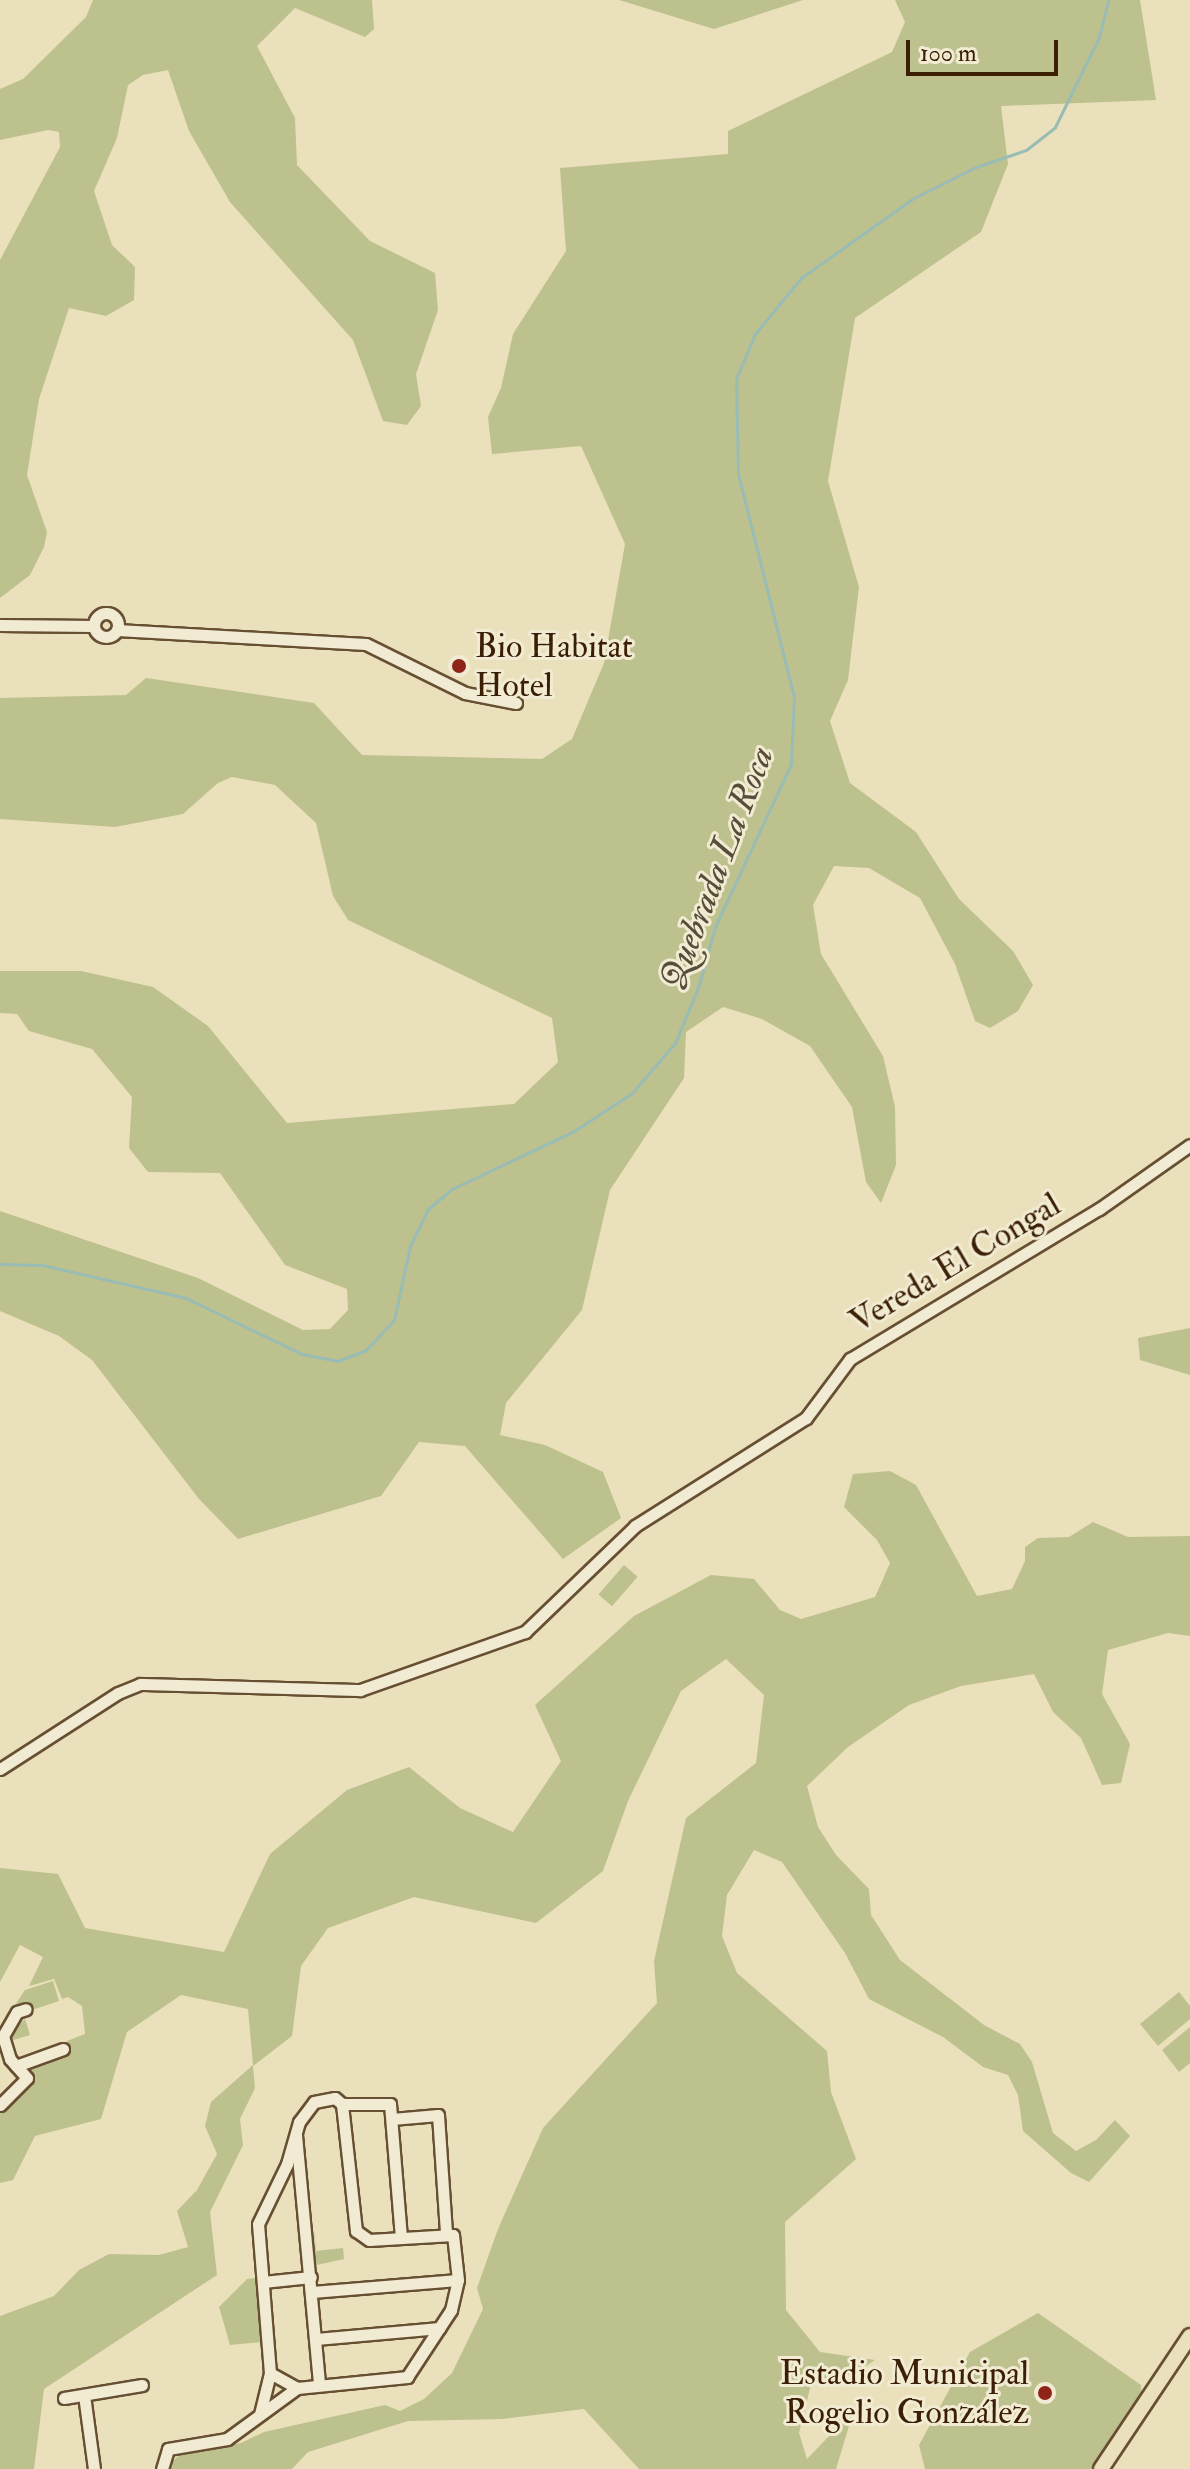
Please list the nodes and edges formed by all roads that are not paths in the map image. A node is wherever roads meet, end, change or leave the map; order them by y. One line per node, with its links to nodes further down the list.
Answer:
1 (0, 625): 2 (street)
2 (94, 626): 3 (street); 3 (street)
3 (117, 630): 4 (street)
4 (516, 703)
5 (1190, 1145): 6 (street, Vereda El Congal)
6 (0, 1769)
7 (26, 2009): 8 (street)
8 (1, 2036): 10 (street)
9 (63, 2049): 10 (street)
10 (16, 2066): 12 (street)
11 (342, 2104): 13 (street); 14 (street); 16 (street)
12 (0, 2105)
13 (392, 2119): 15 (street); 16 (street)
14 (296, 2135): 17 (street); 19 (street)
15 (446, 2233): 16 (street); 18 (street)
16 (401, 2237)
17 (311, 2277): 19 (street); 20 (street)
18 (458, 2280): 20 (street); 21 (street)
19 (263, 2282): 24 (street)
20 (312, 2292): 23 (street)
21 (440, 2328): 23 (street); 25 (street)
22 (1190, 2336): 33 (main road)
23 (316, 2339): 25 (street)
24 (270, 2373): 27 (street); 30 (street)
25 (319, 2384): 27 (street)
26 (142, 2385): 28 (street)
27 (297, 2388): 30 (street)
28 (84, 2395): 29 (street); 31 (street)
29 (64, 2398)
30 (260, 2415): 32 (street)
31 (94, 2469)
32 (162, 2469)
33 (1101, 2469)

